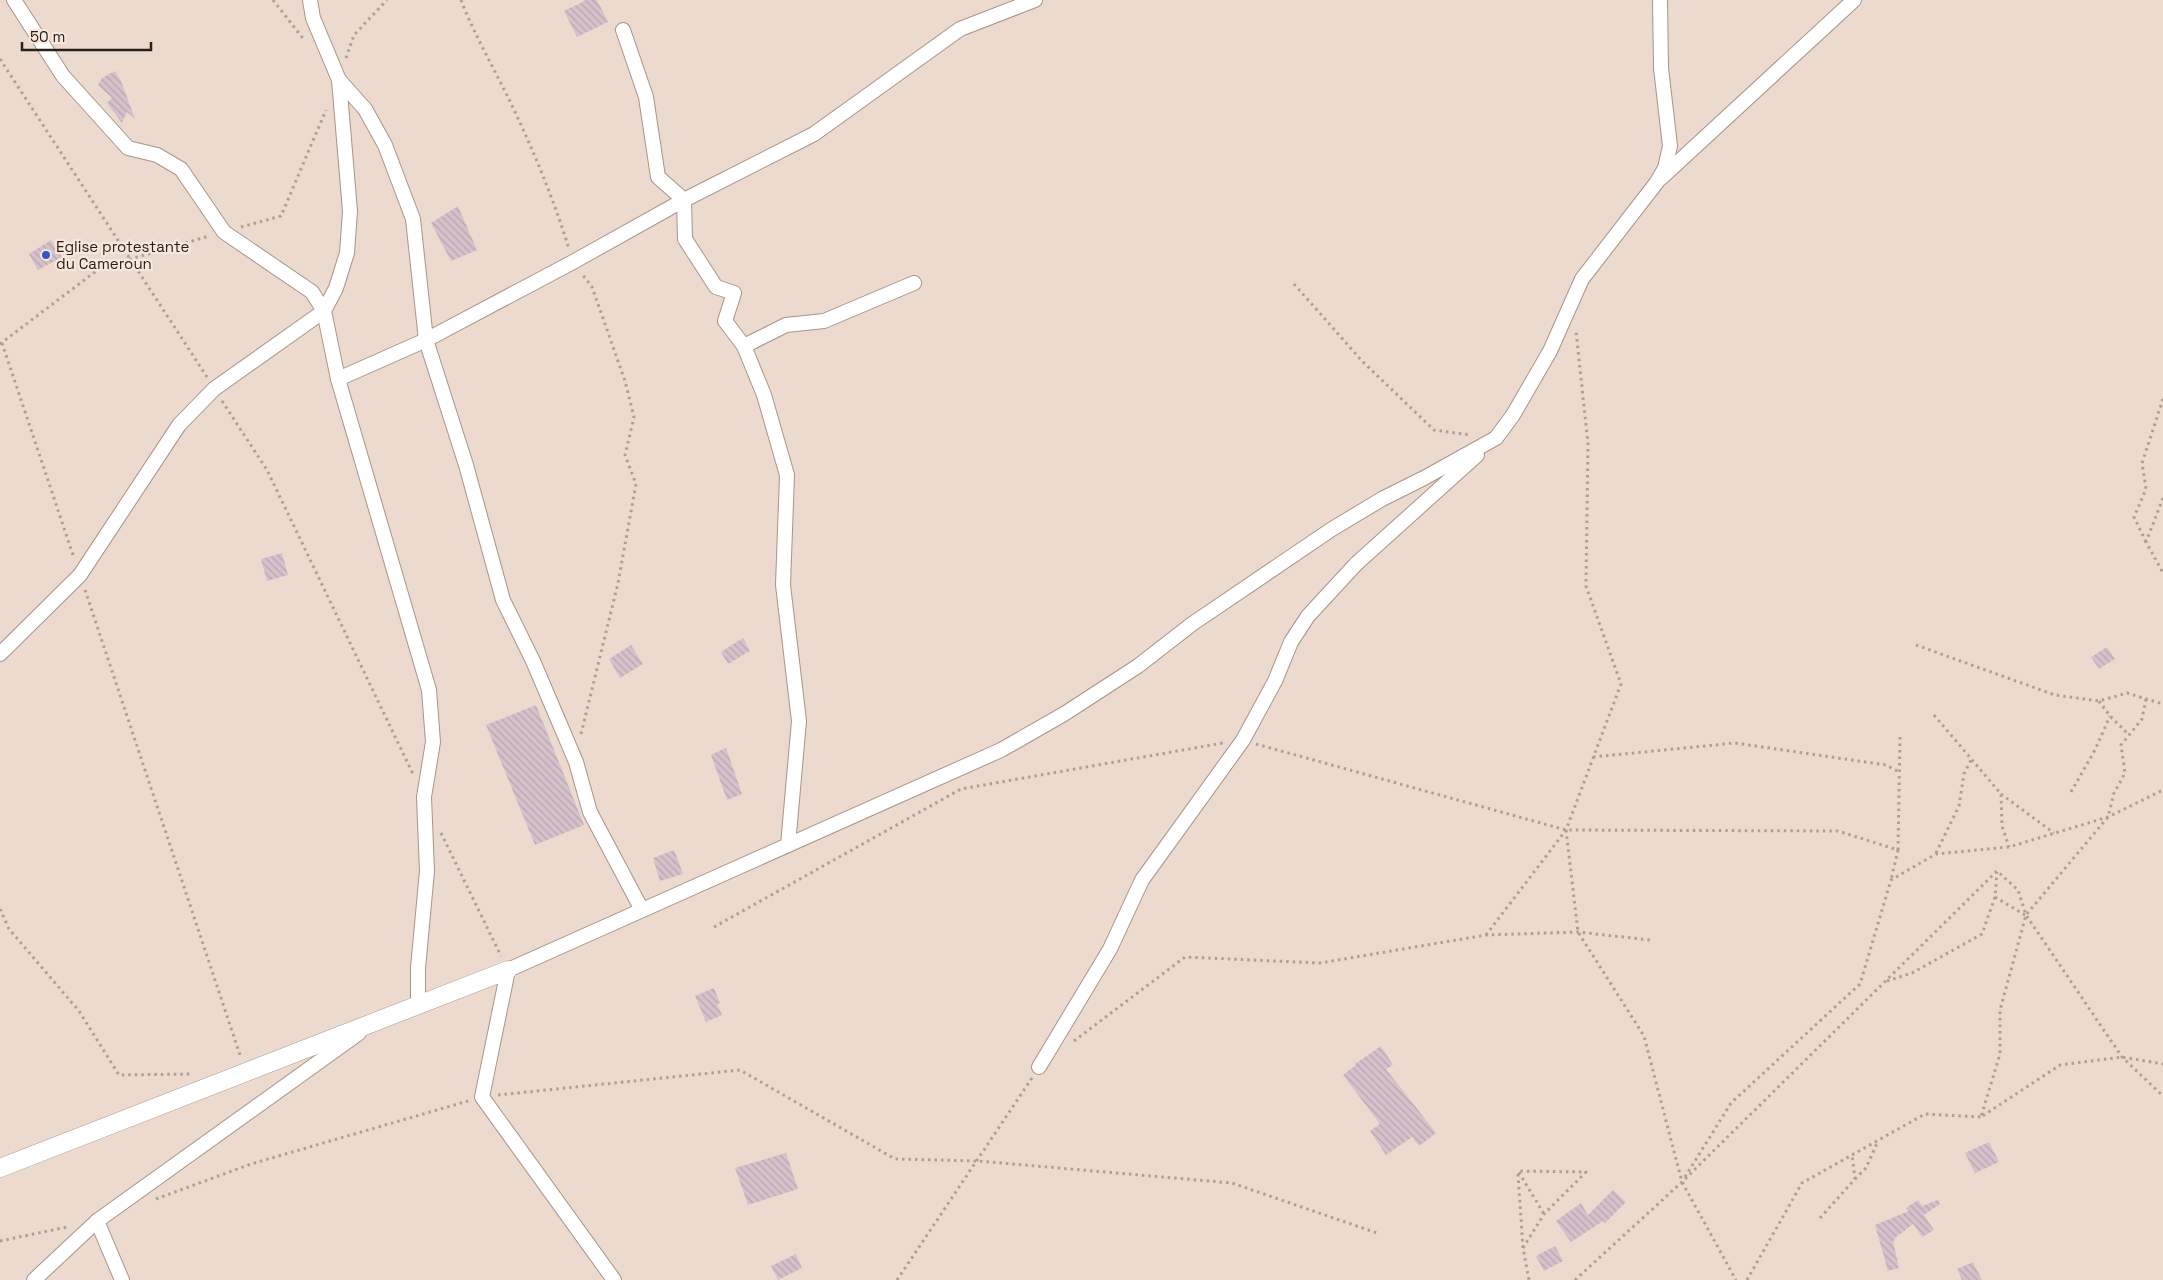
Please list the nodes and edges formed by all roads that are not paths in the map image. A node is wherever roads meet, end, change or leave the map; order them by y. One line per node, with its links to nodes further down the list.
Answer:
1 (14, 0): 11 (street)
2 (310, 0): 7 (street)
3 (1035, 0): 9 (street)
4 (1660, 0): 8 (street)
5 (1854, 0): 8 (street)
6 (623, 30): 9 (street)
7 (339, 80): 11 (street); 12 (street)
8 (1657, 182): 15 (street)
9 (684, 200): 12 (street); 13 (street)
10 (914, 283): 13 (street)
11 (324, 311): 14 (street); 16 (street)
12 (426, 340): 14 (street); 18 (street)
13 (744, 346): 17 (street)
14 (338, 379): 20 (street)
15 (1496, 438): 17 (street); 22 (street)
16 (0, 654)
17 (788, 845): 18 (street)
18 (642, 910): 19 (street)
19 (508, 970): 20 (street); 25 (street)
20 (418, 1006): 21 (street)
21 (369, 1026): 23 (street); 24 (street)
22 (1039, 1066)
23 (0, 1168)
24 (97, 1221): 26 (street); 27 (street)
25 (613, 1279)
26 (34, 1280)
27 (122, 1280)

